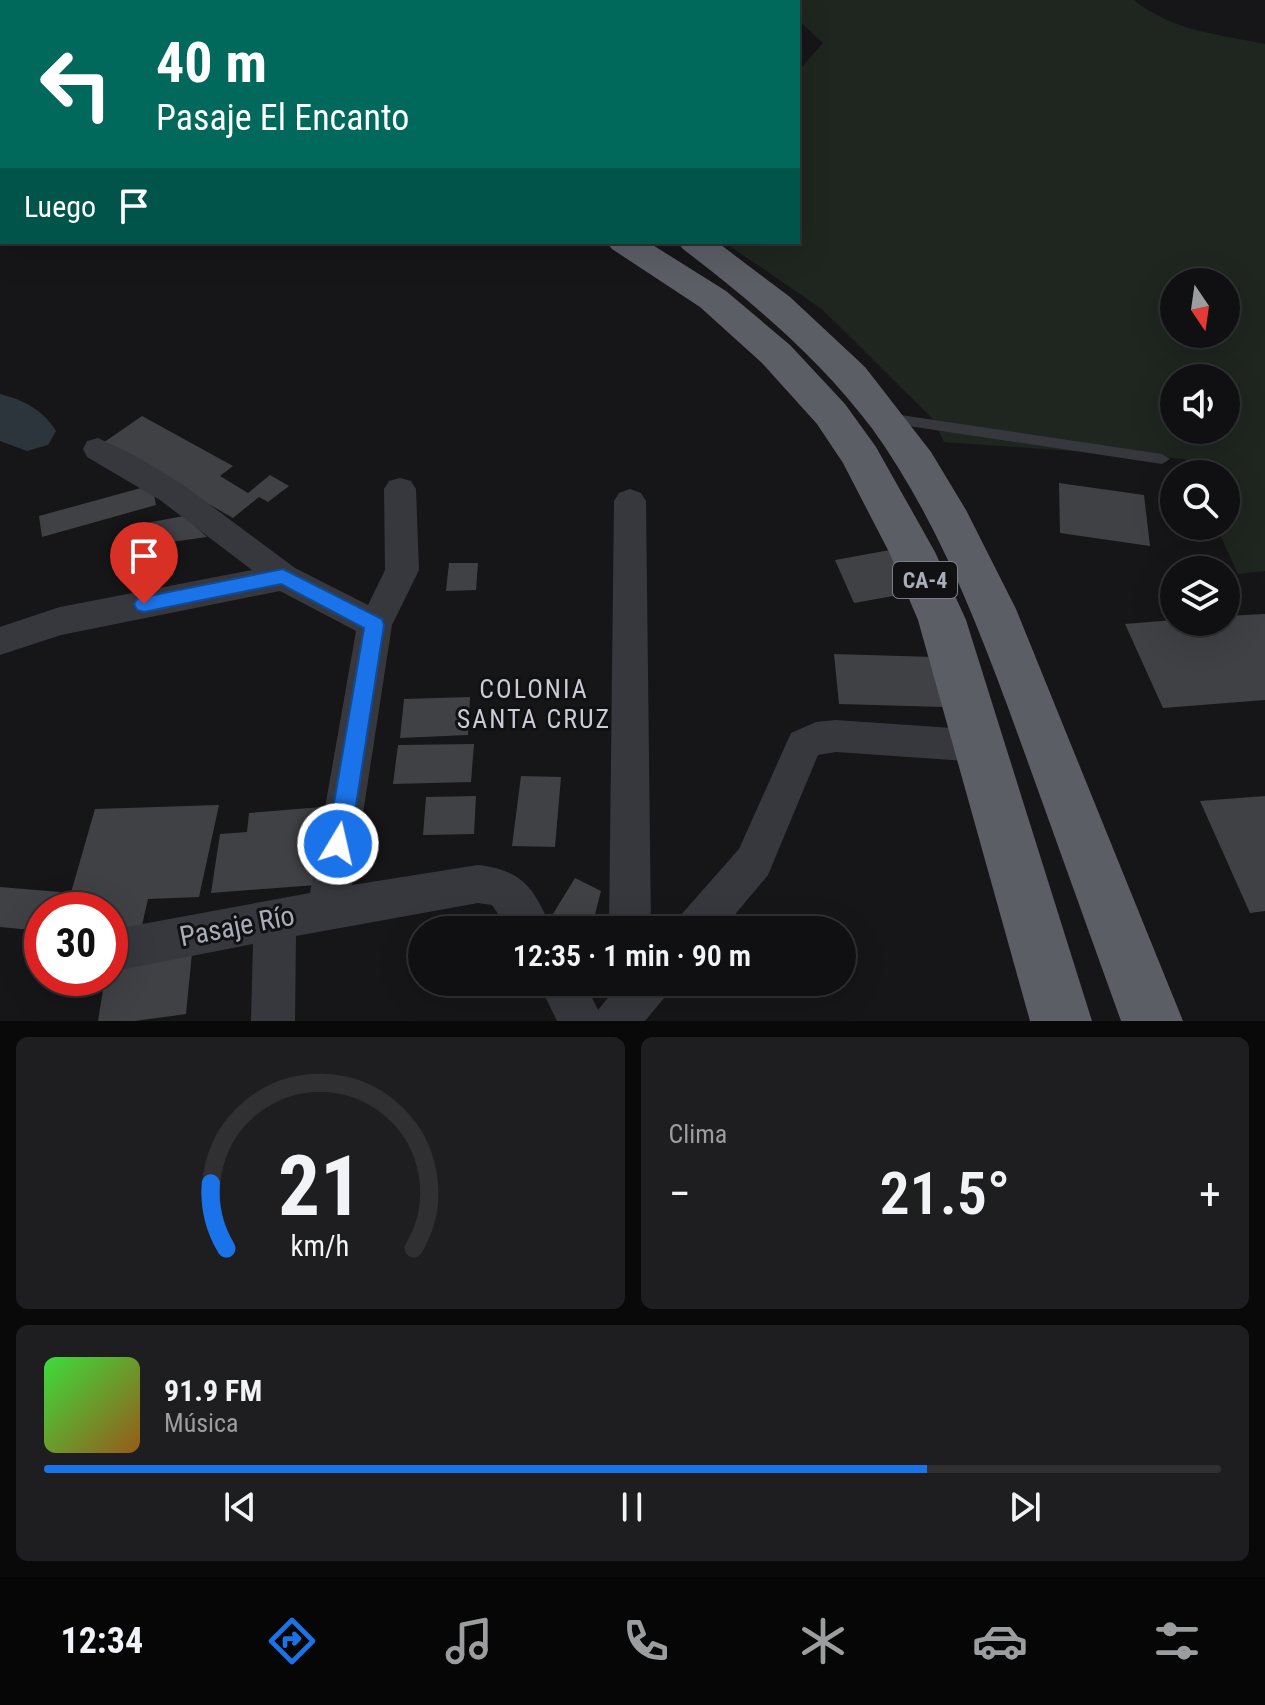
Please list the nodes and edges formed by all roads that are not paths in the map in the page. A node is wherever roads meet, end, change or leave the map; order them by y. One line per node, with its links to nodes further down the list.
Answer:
1 (627, 244): 11 (highway, CA-4)
2 (698, 244): 3 (highway, CA-4)
3 (886, 418): 5 (lane); 22 (highway, CA-4)
4 (98, 449): 8 (street)
5 (1162, 459)
6 (400, 489): 9 (street)
7 (630, 501): 14 (street)
8 (283, 577): 9 (street); 10 (street)
9 (375, 625): 12 (street)
10 (0, 641)
11 (981, 746): 15 (street); 21 (highway, CA-4)
12 (328, 907): 13 (street, Pasaje Río); 16 (street, Pasaje Río)
13 (523, 916)
14 (630, 916)
15 (707, 916)
16 (275, 920): 17 (street, Pasaje Río); 19 (street)
17 (128, 948)
18 (568, 996): 20 (street)
19 (273, 1021)
20 (581, 1021)
21 (1061, 1021)
22 (1152, 1021)

